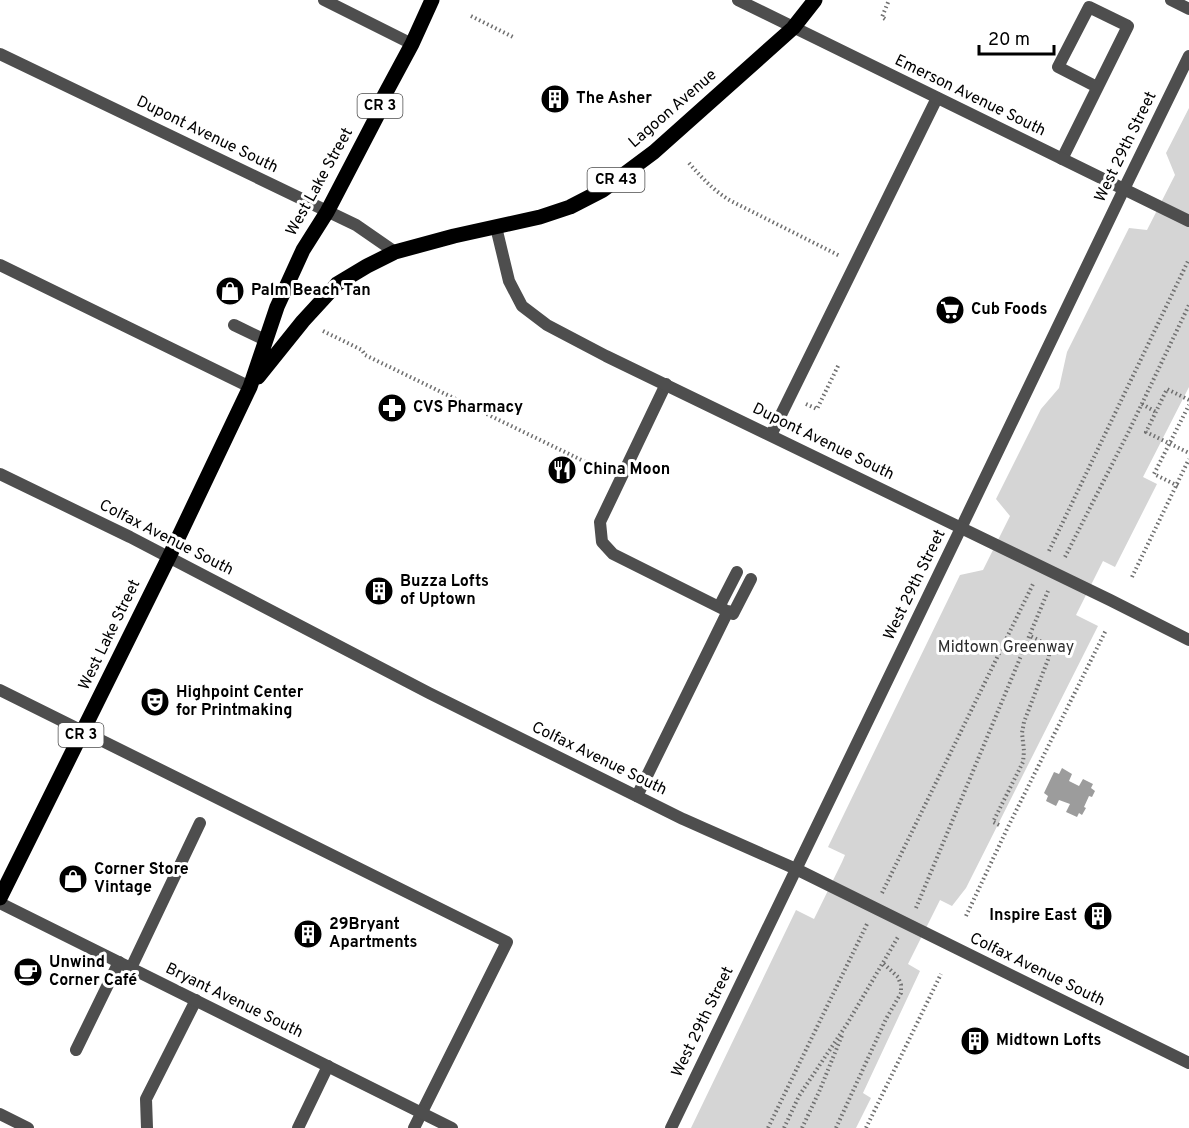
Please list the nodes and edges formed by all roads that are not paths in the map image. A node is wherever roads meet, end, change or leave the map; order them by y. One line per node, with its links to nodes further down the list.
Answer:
1 (324, 0): 8 (street)
2 (432, 0): 8 (main road, West Lake Street / CR 3)
3 (738, 0): 7 (street, Emerson Avenue South)
4 (815, 0): 7 (main road, Lagoon Avenue / CR 43)
5 (1171, 0): 6 (street)
6 (1189, 9)
7 (793, 28): 12 (street, Emerson Avenue South); 17 (main road, Lagoon Avenue / CR 43)
8 (411, 44): 15 (main road, West Lake Street / CR 3)
9 (0, 54): 15 (street, Dupont Avenue South)
10 (1189, 56): 14 (street, West 29th Street)
11 (1097, 87): 11 (street); 13 (street)
12 (937, 98): 13 (street, Emerson Avenue South); 24 (street)
13 (1062, 159): 14 (street, Emerson Avenue South)
14 (1124, 189): 16 (street, Emerson Avenue South); 26 (street, West 29th Street)
15 (327, 212): 18 (street, Dupont Avenue South); 21 (main road, West Lake Street / CR 3)
16 (1189, 221)
17 (496, 227): 18 (main road, Lagoon Avenue / CR 43); 22 (street, Dupont Avenue South)
18 (395, 252): 23 (main road, West Lake Street / CR 43)
19 (0, 265): 23 (street)
20 (234, 325): 21 (street)
21 (265, 340): 23 (main road, West Lake Street / CR 3)
22 (666, 384): 24 (street, Dupont Avenue South); 30 (street)
23 (250, 387): 27 (main road, West Lake Street / CR 3)
24 (771, 435): 26 (street, Dupont Avenue South)
25 (0, 474): 27 (street, Colfax Avenue South)
26 (961, 528): 31 (street, Dupont Avenue South); 36 (street, West 29th Street)
27 (169, 557): 33 (main road, West Lake Street / CR 3); 34 (street, Colfax Avenue South)
28 (737, 572): 30 (street)
29 (751, 579): 30 (street)
30 (727, 611): 34 (street)
31 (1189, 639)
32 (0, 690): 33 (street)
33 (82, 731): 37 (main road, West Lake Street / CR 3); 44 (street)
34 (637, 796): 36 (street, Colfax Avenue South)
35 (200, 823): 39 (street)
36 (795, 869): 42 (street, Colfax Avenue South); 51 (street, West 29th Street)
37 (0, 900): 38 (street, Bryant Avenue South)
38 (119, 962): 39 (street, Bryant Avenue South); 41 (street)
39 (131, 968): 40 (street, Bryant Avenue South)
40 (196, 1000): 43 (street, Bryant Avenue South); 47 (street)
41 (76, 1050)
42 (1189, 1063)
43 (328, 1066): 44 (street, Bryant Avenue South); 48 (street)
44 (422, 1113): 49 (street); 50 (street, Bryant Avenue South)
45 (0, 1114): 46 (street)
46 (28, 1128)
47 (147, 1128)
48 (298, 1128)
49 (414, 1128)
50 (452, 1128)
51 (671, 1128)

